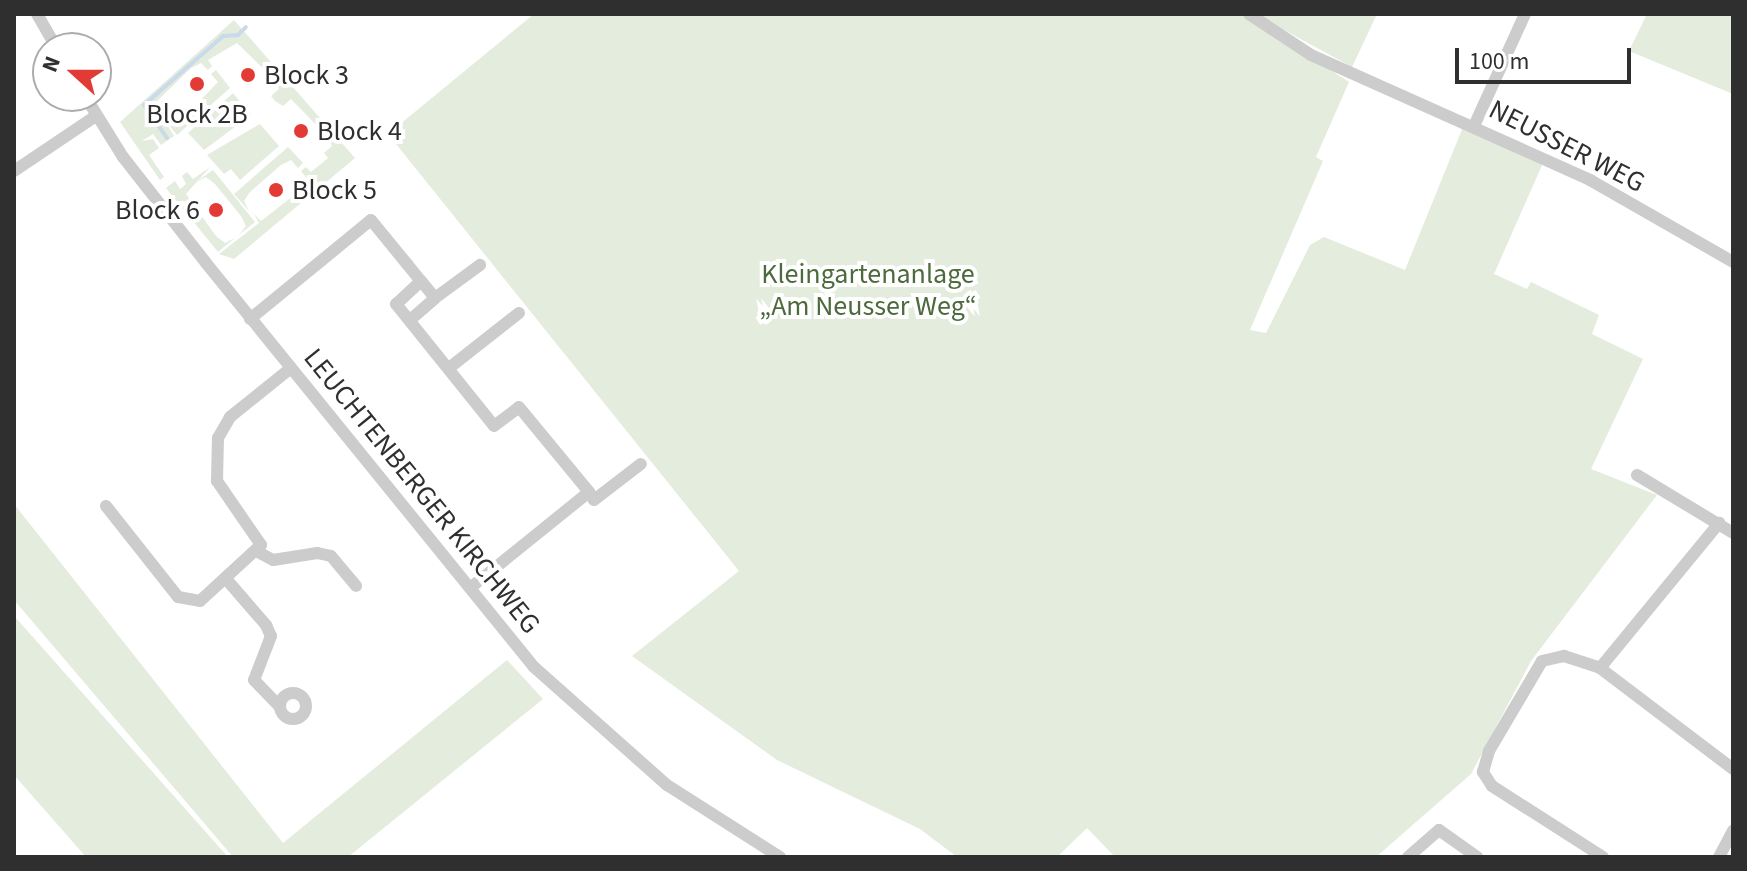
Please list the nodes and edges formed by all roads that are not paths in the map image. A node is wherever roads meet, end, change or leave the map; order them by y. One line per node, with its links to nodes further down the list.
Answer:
1 (37, 14): 4 (street)
2 (1249, 14): 7 (street, NEUSSER WEG)
3 (1525, 14): 7 (street)
4 (48, 32)
5 (94, 112): 6 (street, LEUCHTENBERGER KIRCHWEG)
6 (96, 116): 8 (street); 14 (street, LEUCHTENBERGER KIRCHWEG)
7 (1474, 126): 9 (street, NEUSSER WEG)
8 (14, 171)
9 (1733, 262)
10 (480, 265): 12 (street)
11 (421, 281): 12 (street); 14 (street); 15 (street)
12 (435, 298): 15 (street)
13 (519, 313): 17 (street)
14 (250, 319): 16 (street, LEUCHTENBERGER KIRCHWEG)
15 (410, 320): 17 (street)
16 (291, 368): 24 (street); 27 (street, LEUCHTENBERGER KIRCHWEG)
17 (449, 368): 20 (street)
18 (641, 464): 20 (street)
19 (1637, 475): 22 (street)
20 (589, 492): 27 (street)
21 (106, 506): 25 (street)
22 (1719, 523): 23 (street); 28 (street)
23 (1733, 533)
24 (258, 552): 25 (street); 26 (street)
25 (227, 580): 29 (street)
26 (356, 586)
27 (470, 588): 32 (street, LEUCHTENBERGER KIRCHWEG)
28 (1600, 668): 30 (street); 35 (street)
29 (280, 707)
30 (1733, 769)
31 (1733, 831): 36 (street)
32 (780, 857)
33 (1408, 857): 34 (street)
34 (1477, 857)
35 (1603, 857)
36 (1719, 857)

